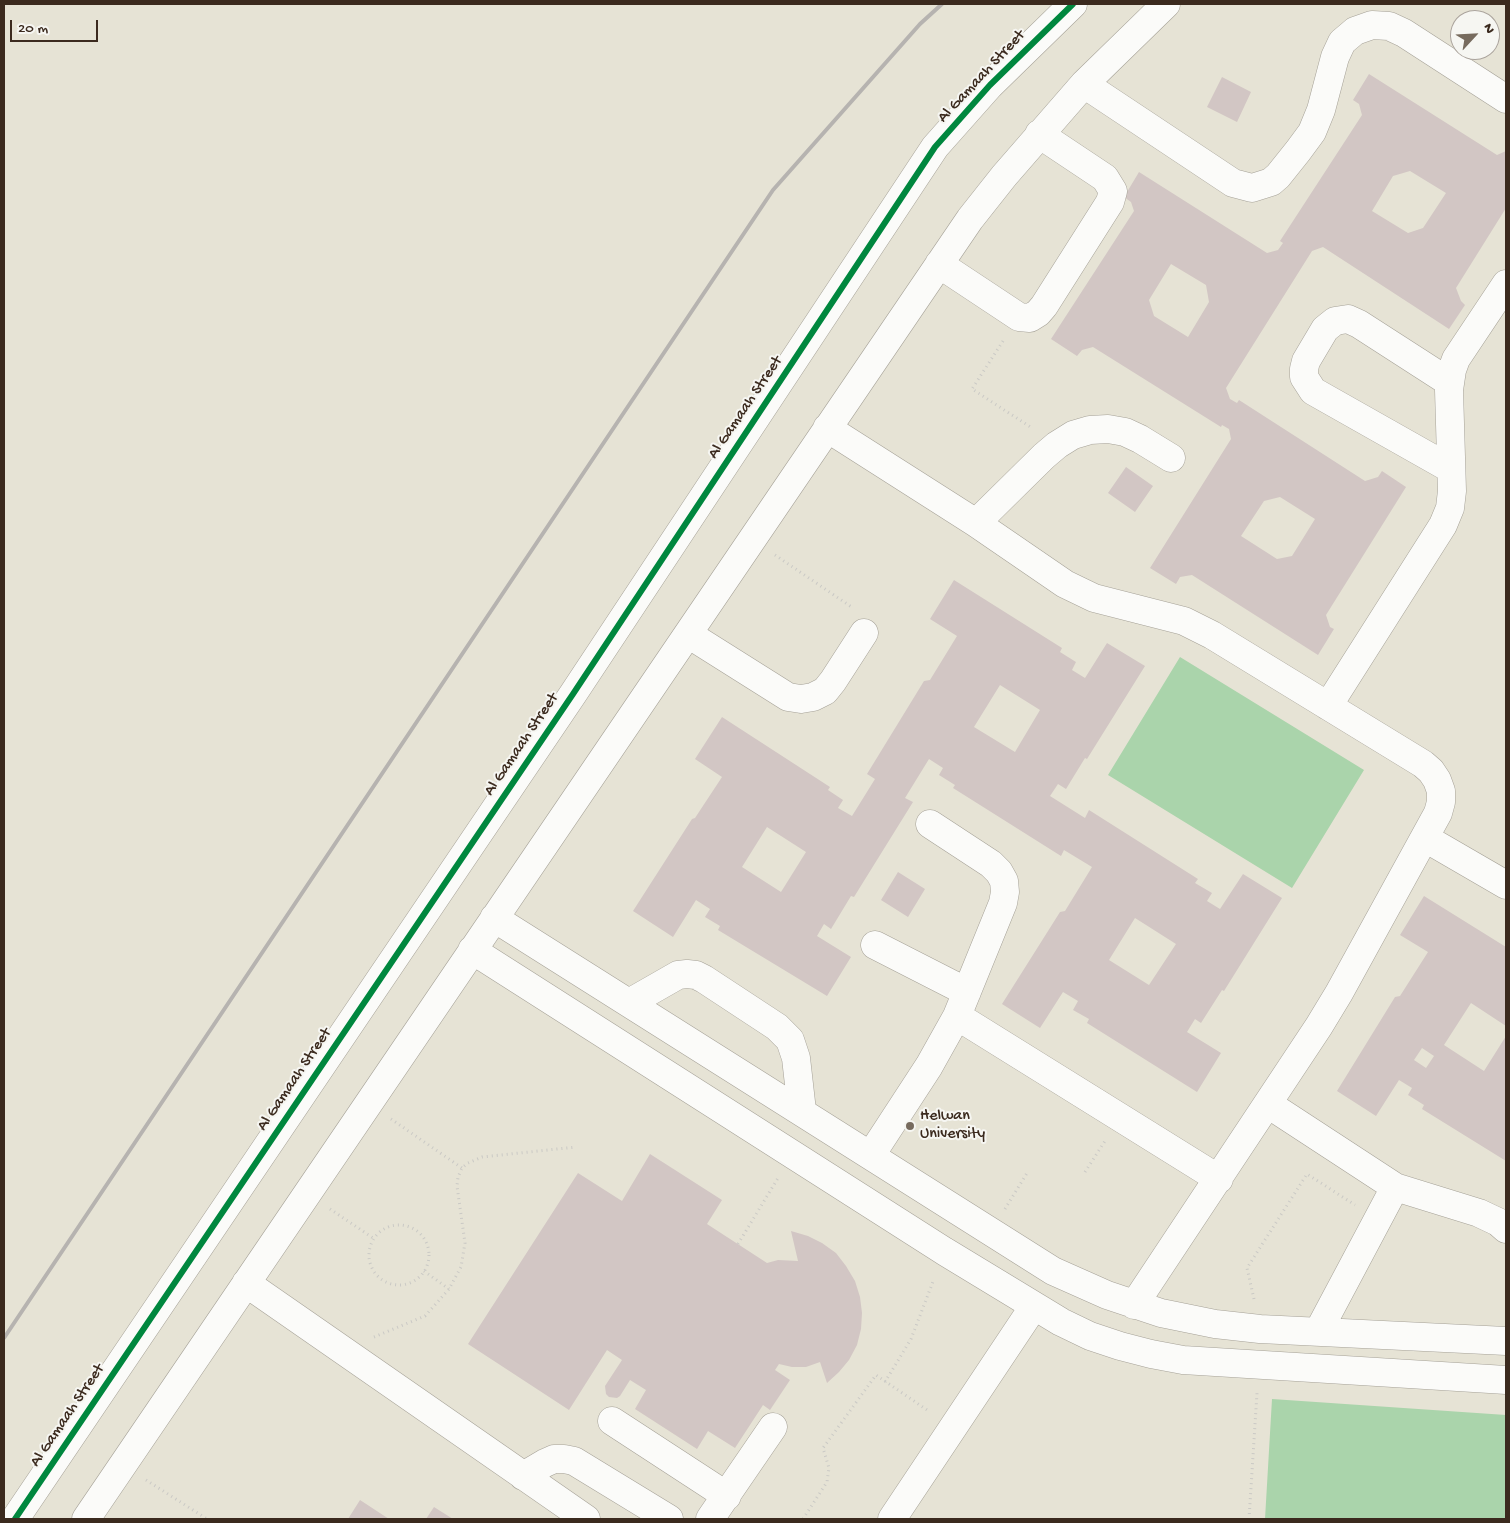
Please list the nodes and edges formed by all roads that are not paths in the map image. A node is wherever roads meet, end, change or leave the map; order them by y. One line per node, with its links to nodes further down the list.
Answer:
1 (1073, 4): 42 (street, Al Gamaah Street)
2 (1166, 4): 3 (street)
3 (1084, 84): 4 (street); 5 (street)
4 (1506, 99)
5 (1039, 134): 6 (street); 6 (street)
6 (939, 264): 9 (street)
7 (1506, 284): 8 (street)
8 (1450, 382): 11 (street); 11 (street)
9 (827, 428): 12 (street); 14 (street)
10 (1171, 458): 12 (street)
11 (1451, 469): 15 (street)
12 (976, 523): 15 (street)
13 (864, 633): 14 (street)
14 (688, 634): 19 (street)
15 (1328, 706): 17 (street)
16 (930, 824): 23 (street)
17 (1425, 838): 18 (street); 24 (street)
18 (1506, 885)
19 (494, 918): 21 (street); 22 (street)
20 (875, 945): 23 (street)
21 (472, 950): 30 (street); 32 (street)
22 (629, 1003): 25 (street); 25 (street)
23 (962, 1004): 26 (street); 27 (street)
24 (1268, 1104): 27 (street); 28 (street)
25 (802, 1112): 26 (street)
26 (871, 1155): 31 (street)
27 (1219, 1179): 31 (street)
28 (1395, 1187): 29 (street); 34 (street)
29 (1506, 1229)
30 (246, 1283): 40 (street); 43 (street)
31 (1134, 1305): 33 (street)
32 (1034, 1306): 36 (street); 47 (street)
33 (1260, 1329): 34 (street); 36 (street)
34 (1319, 1330): 35 (street)
35 (1506, 1341)
36 (1259, 1366): 37 (street)
37 (1506, 1380)
38 (612, 1421): 41 (street)
39 (773, 1427): 41 (street)
40 (523, 1476): 44 (street); 45 (street)
41 (727, 1496): 46 (street)
42 (15, 1519)
43 (86, 1519)
44 (586, 1519)
45 (669, 1519)
46 (710, 1519)
47 (892, 1519)

